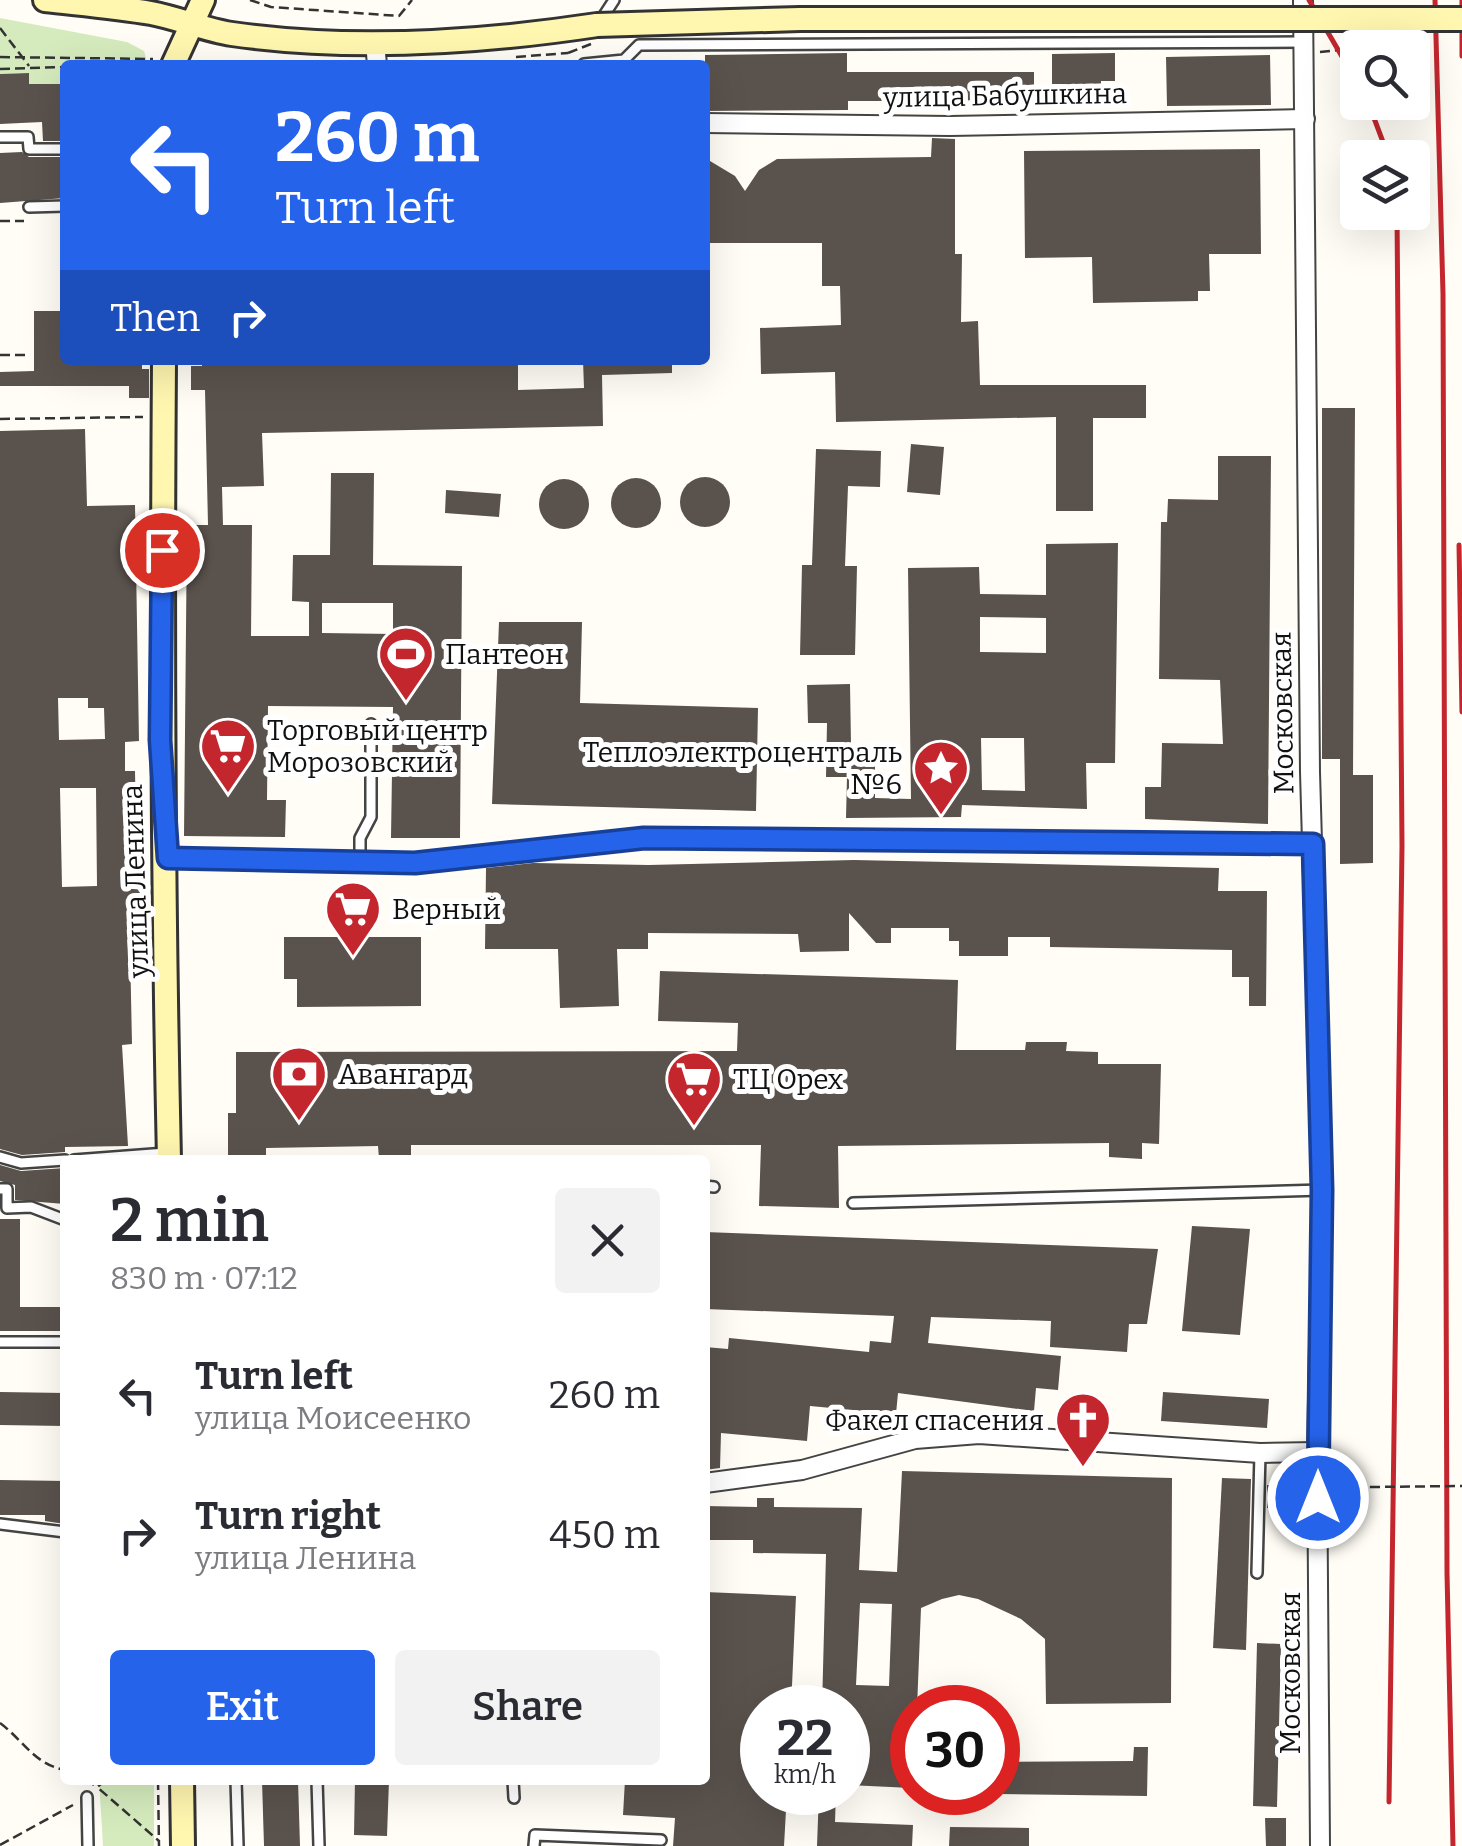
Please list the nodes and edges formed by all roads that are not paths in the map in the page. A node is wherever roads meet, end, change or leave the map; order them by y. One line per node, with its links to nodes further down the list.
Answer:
1 (45, 0): 6 (main road)
2 (202, 0): 6 (main road)
3 (614, 0): 7 (lane)
4 (1303, 0): 8 (street, Московская)
5 (1462, 19): 7 (main road, bridge)
6 (194, 22): 9 (main road); 10 (main road)
7 (598, 25): 9 (main road)
8 (1302, 49): 11 (lane); 12 (street, Московская)
9 (376, 54)
10 (166, 60)
11 (624, 60)
12 (1305, 120): 13 (street, улица Бабушкина); 20 (street, Московская)
13 (710, 123)
14 (0, 137): 15 (lane)
15 (60, 148)
16 (60, 206): 17 (lane)
17 (30, 207)
18 (164, 365): 21 (main road, улица Ленина)
19 (371, 724): 22 (lane)
20 (1313, 844): 22 (street); 27 (street, Московская)
21 (168, 858): 22 (street); 23 (main road, улица Ленина)
22 (360, 862)
23 (169, 1155)
24 (0, 1156): 25 (lane)
25 (60, 1160)
26 (0, 1189): 29 (lane)
27 (1322, 1190): 28 (lane); 33 (street, Московская)
28 (853, 1203)
29 (60, 1218)
30 (0, 1342): 31 (lane)
31 (60, 1342)
32 (1260, 1452): 33 (street); 34 (street); 37 (lane)
33 (1317, 1456): 50 (street, Московская)
34 (710, 1482)
35 (0, 1524): 36 (lane)
36 (60, 1531)
37 (1257, 1573)
38 (182, 1785): 46 (main road)
39 (236, 1785): 47 (lane)
40 (317, 1785): 48 (lane)
41 (513, 1785): 43 (lane)
42 (87, 1797): 45 (lane)
43 (514, 1798)
44 (660, 1840): 49 (lane)
45 (88, 1846)
46 (183, 1846)
47 (238, 1846)
48 (319, 1846)
49 (534, 1846)
50 (1320, 1846)

